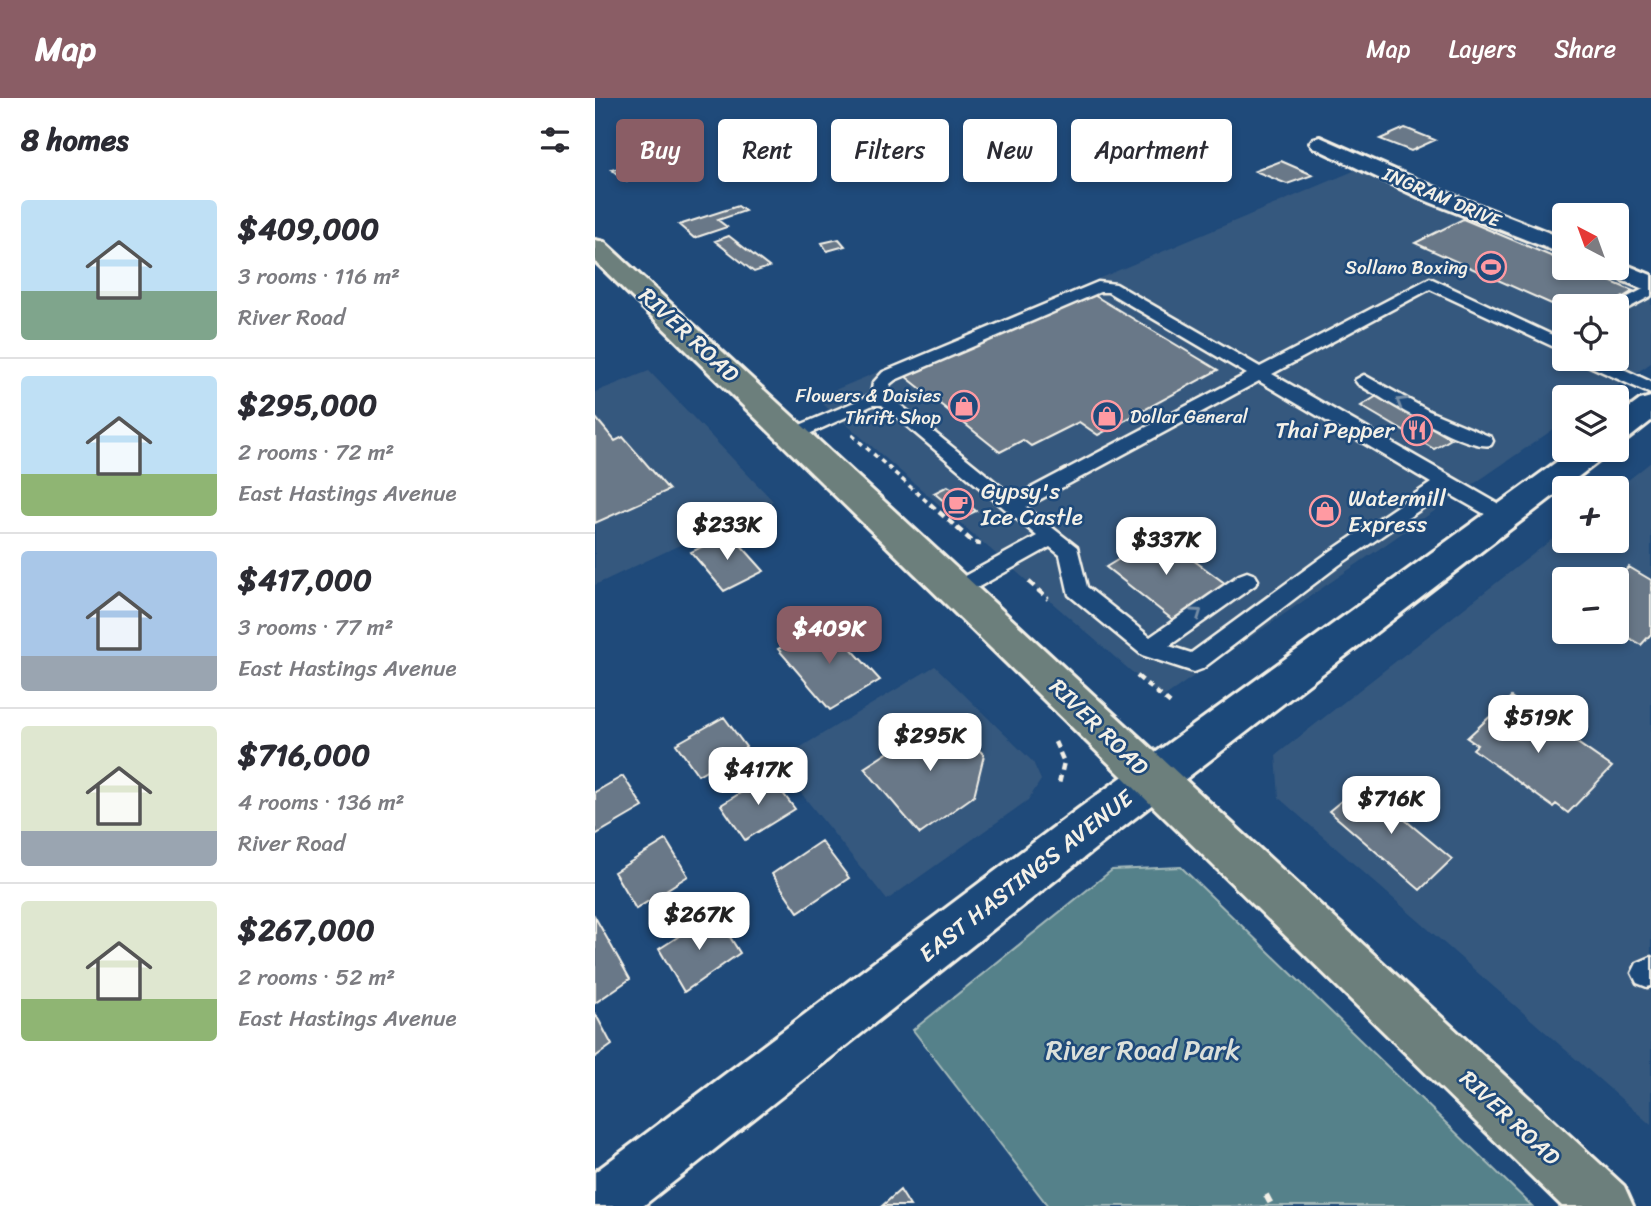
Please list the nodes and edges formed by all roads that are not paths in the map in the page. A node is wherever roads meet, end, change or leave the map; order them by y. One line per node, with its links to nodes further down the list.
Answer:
1 (1320, 143): 2 (main road, INGRAM DRIVE)
2 (1552, 243)
3 (595, 247): 15 (main road, RIVER ROAD)
4 (1629, 276): 5 (main road)
5 (1651, 287): 6 (lane)
6 (1629, 301)
7 (1552, 340): 9 (lane)
8 (1615, 371): 11 (lane)
9 (1258, 375): 12 (lane); 18 (lane); 19 (lane)
10 (1364, 380): 16 (lane, one-way to 10)
11 (1651, 388)
12 (879, 399): 15 (lane); 19 (lane)
13 (1651, 406): 14 (main road)
14 (1629, 423)
15 (794, 434): 23 (main road, RIVER ROAD)
16 (1484, 440)
17 (1577, 462): 20 (main road, EAST HASTINGS AVENUE)
18 (1445, 483): 20 (lane); 24 (lane)
19 (1012, 506): 21 (lane)
20 (1504, 516): 25 (main road, EAST HASTINGS AVENUE)
21 (1051, 537): 23 (lane); 24 (lane)
22 (1247, 580): 24 (lane, one-way to 22)
23 (958, 589): 25 (main road, RIVER ROAD)
24 (1150, 649)
25 (1153, 778): 26 (main road, EAST HASTINGS AVENUE); 27 (main road, RIVER ROAD)
26 (597, 1206)
27 (1604, 1206)

